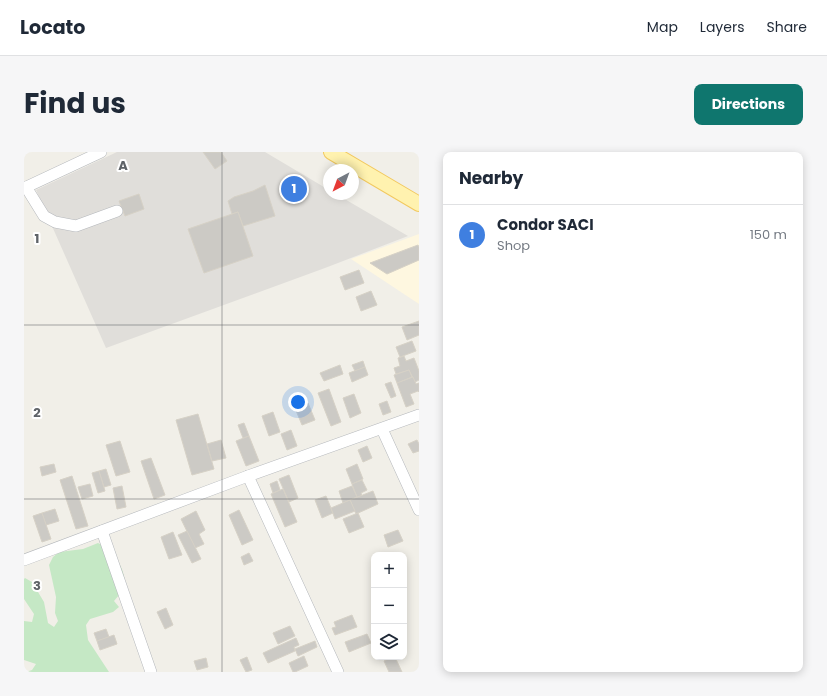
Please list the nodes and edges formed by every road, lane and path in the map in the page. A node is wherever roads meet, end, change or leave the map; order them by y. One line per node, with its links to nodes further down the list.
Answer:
1 (101, 152): 3 (street)
2 (331, 152): 4 (main road)
3 (25, 188): 5 (street)
4 (419, 204)
5 (117, 211)
6 (419, 415): 7 (street)
7 (382, 429): 8 (street); 9 (street)
8 (248, 476): 10 (street); 13 (street)
9 (419, 510)
10 (102, 530): 11 (street); 12 (street)
11 (24, 560)
12 (151, 672)
13 (338, 672)

